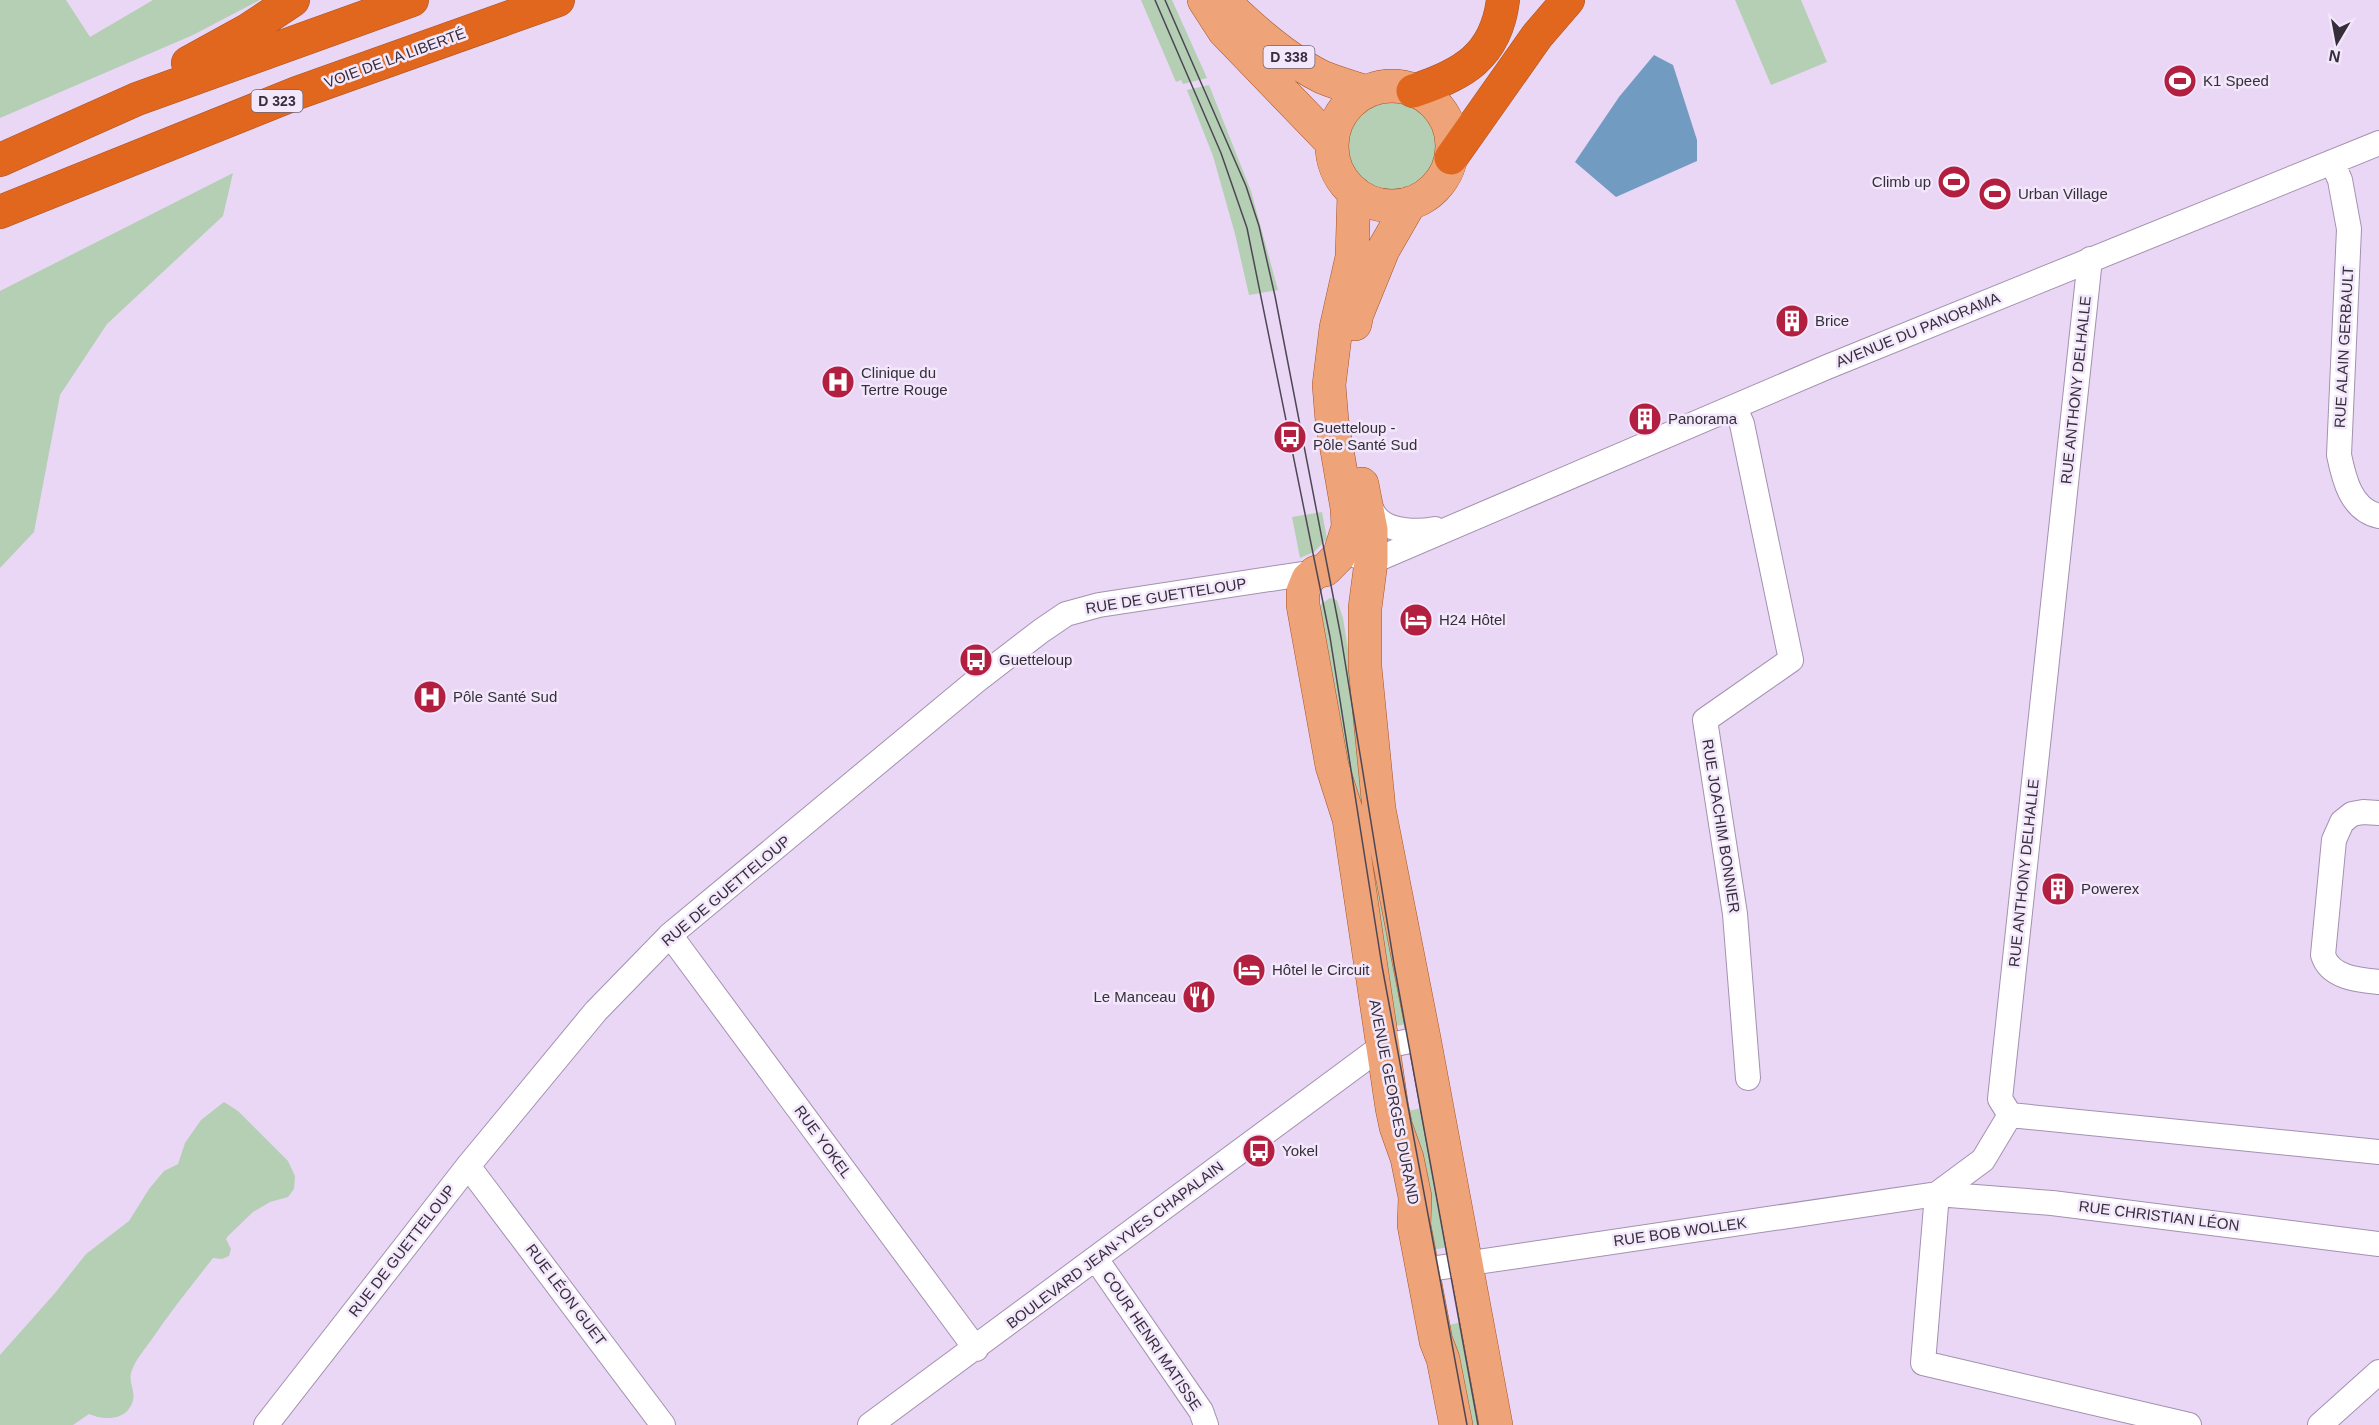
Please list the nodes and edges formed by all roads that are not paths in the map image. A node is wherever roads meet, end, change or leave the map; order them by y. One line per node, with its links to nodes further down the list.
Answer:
1 (293, 0): 10 (highway)
2 (412, 0): 10 (highway)
3 (558, 0): 18 (highway, VOIE DE LA LIBERTÉ / D 323)
4 (1204, 0): 11 (main road, D 338)
5 (1224, 0): 9 (main road, D 338)
6 (1503, 0): 8 (highway)
7 (1568, 0): 13 (highway)
8 (1413, 91): 9 (main road); 13 (main road)
9 (1366, 92): 11 (main road)
10 (137, 99): 14 (highway)
11 (1332, 143): 16 (main road)
12 (2379, 143): 15 (street, AVENUE DU PANORAMA)
13 (1450, 158): 17 (main road)
14 (0, 160)
15 (2332, 162): 19 (street, AVENUE DU PANORAMA); 22 (street, RUE ALAIN GERBAULT)
16 (1354, 192): 17 (main road); 24 (main road, AVENUE GEORGES DURAND)
17 (1410, 203): 21 (main road)
18 (0, 212)
19 (2090, 259): 20 (street, AVENUE DU PANORAMA); 36 (street, RUE ANTHONY DELHALLE)
20 (1735, 408): 23 (street, AVENUE DU PANORAMA); 35 (street, RUE JOACHIM BONNIER)
21 (1364, 492): 23 (street, AVENUE DU PANORAMA); 25 (main road)
22 (2379, 516)
23 (1461, 524): 25 (street, AVENUE DU PANORAMA)
24 (1348, 527): 25 (street); 26 (main road, AVENUE GEORGES DURAND)
25 (1371, 562): 29 (main road)
26 (1316, 572): 27 (street, RUE DE GUETTELOUP); 28 (main road, AVENUE GEORGES DURAND); 29 (main road)
27 (1258, 581): 28 (street, RUE DE GUETTELOUP); 31 (street, RUE DE GUETTELOUP)
28 (1303, 605): 34 (main road, AVENUE GEORGES DURAND)
29 (1365, 667): 33 (main road)
30 (2379, 813): 32 (street)
31 (670, 935): 38 (street, RUE DE GUETTELOUP); 44 (street, RUE YOKEL)
32 (2379, 982)
33 (1424, 1038): 34 (street, BOULEVARD JEAN-YVES CHAPALAIN); 42 (main road)
34 (1382, 1047): 41 (street, BOULEVARD JEAN-YVES CHAPALAIN); 43 (main road, AVENUE GEORGES DURAND)
35 (1748, 1078)
36 (2010, 1115): 37 (street); 39 (street, RUE BOB WOLLEK)
37 (2379, 1152)
38 (468, 1166): 46 (street, RUE DE GUETTELOUP); 47 (street, RUE LÉON GUET)
39 (1937, 1194): 40 (street, RUE CHRISTIAN LÉON); 42 (street, RUE BOB WOLLEK); 52 (street)
40 (2379, 1244)
41 (1096, 1259): 44 (street, BOULEVARD JEAN-YVES CHAPALAIN); 49 (street, COUR HENRI MATISSE)
42 (1466, 1264): 43 (street, RUE BOB WOLLEK); 51 (main road)
43 (1423, 1270): 50 (main road, AVENUE GEORGES DURAND)
44 (976, 1349): 48 (street, BOULEVARD JEAN-YVES CHAPALAIN)
45 (2379, 1372): 53 (street)
46 (267, 1425)
47 (663, 1425)
48 (870, 1425)
49 (1206, 1425)
50 (1456, 1425)
51 (1496, 1425)
52 (2189, 1425)
53 (2320, 1425)

